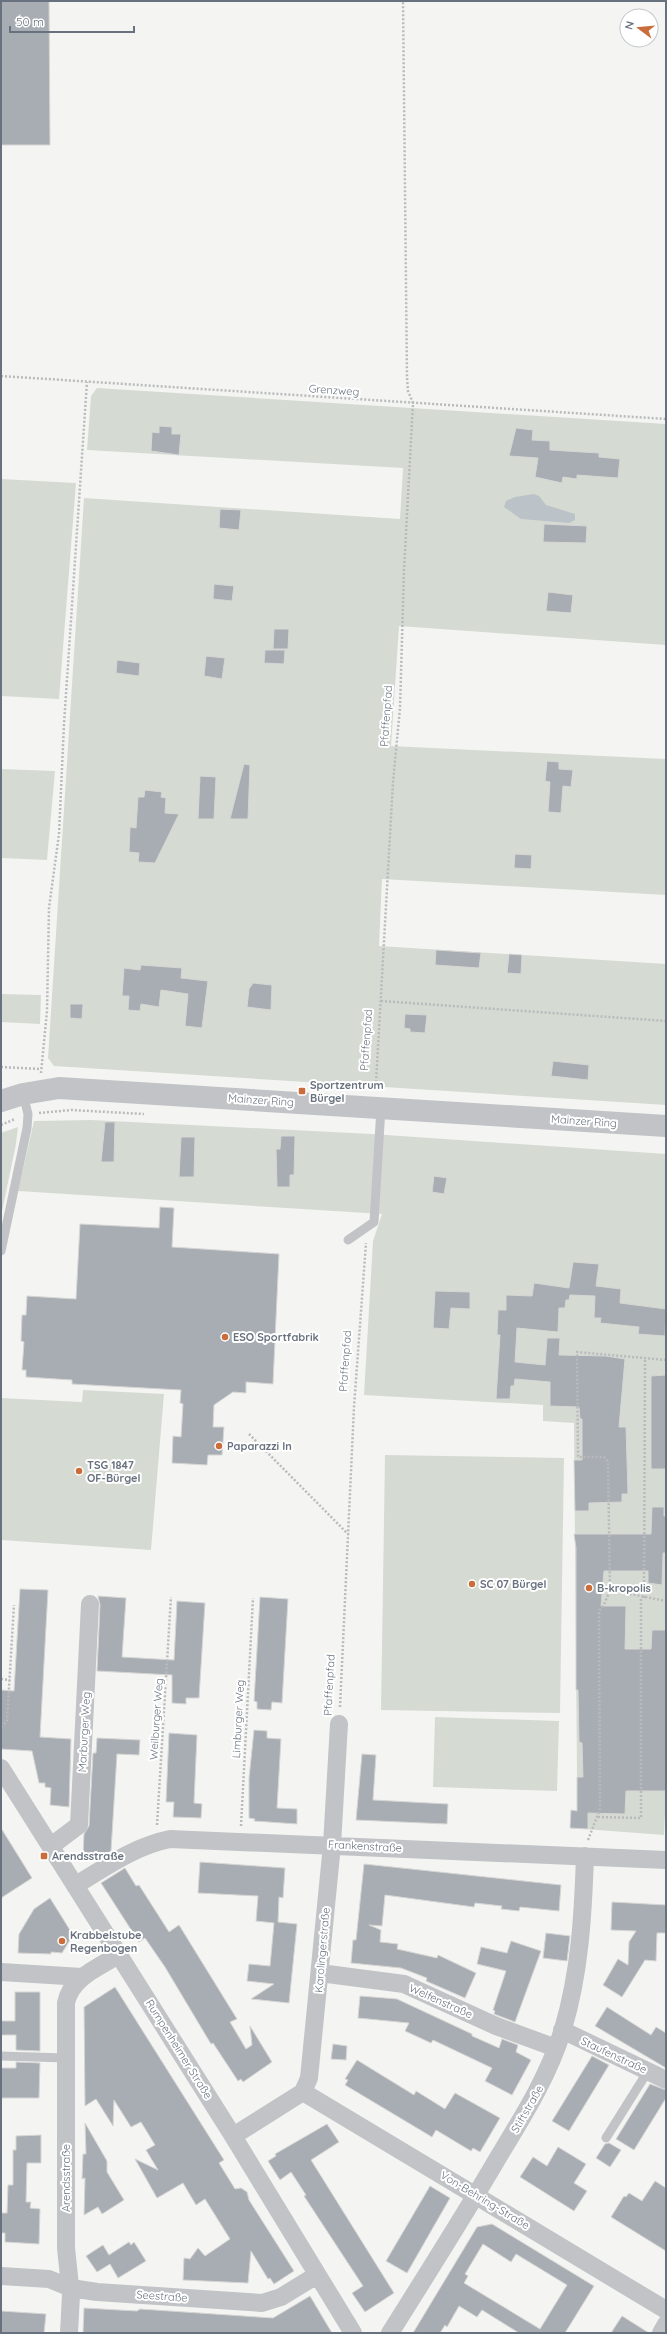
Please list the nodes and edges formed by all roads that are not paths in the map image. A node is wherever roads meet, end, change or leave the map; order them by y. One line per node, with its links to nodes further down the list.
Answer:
1 (23, 1094): 2 (street, Mainzer Ring); 3 (street, Mainzer Ring); 6 (lane)
2 (1, 1101)
3 (381, 1108): 4 (street, Mainzer Ring); 5 (lane)
4 (666, 1126)
5 (348, 1240)
6 (1, 1251)
7 (90, 1604): 11 (street, Marburger Weg)
8 (339, 1724): 10 (street, Karolingerstraße)
9 (1, 1768): 11 (street, Rumpenheimer Straße)
10 (332, 1845): 12 (street, Frankenstraße); 14 (street, Frankenstraße); 17 (street, Karolingerstraße)
11 (51, 1846): 14 (street, Rumpenheimer Straße)
12 (585, 1856): 13 (street, Frankenstraße); 19 (street, Stiftstraße)
13 (666, 1860)
14 (76, 1884): 15 (street, Rumpenheimer Straße)
15 (120, 1954): 18 (street, Arendsstraße); 26 (street, Rumpenheimer Straße)
16 (1, 1972): 18 (street)
17 (320, 1973): 20 (street, Welfenstraße); 25 (street, Karolingerstraße)
18 (82, 1977): 22 (street, Arendsstraße)
19 (562, 2030): 20 (street, Stiftstraße); 23 (street, Staufenstraße)
20 (556, 2048): 28 (street, Stiftstraße)
21 (1, 2056): 22 (lane)
22 (66, 2058): 31 (street, Arendsstraße)
23 (648, 2071): 24 (street, Staufenstraße); 27 (lane)
24 (666, 2080)
25 (303, 2092): 26 (street); 28 (street, Von-Behring-Straße)
26 (233, 2136): 29 (street, Rumpenheimer Straße)
27 (606, 2138)
28 (476, 2195): 32 (street, Von-Behring-Straße); 36 (street, Stiftstraße)
29 (317, 2274): 31 (street, Seestraße); 35 (street, Rumpenheimer Straße)
30 (1, 2276): 31 (street, Seestraße)
31 (71, 2288): 34 (street, Arendsstraße)
32 (666, 2310)
33 (666, 2324): 37 (street)
34 (69, 2333)
35 (353, 2333)
36 (390, 2333)
37 (660, 2333)

